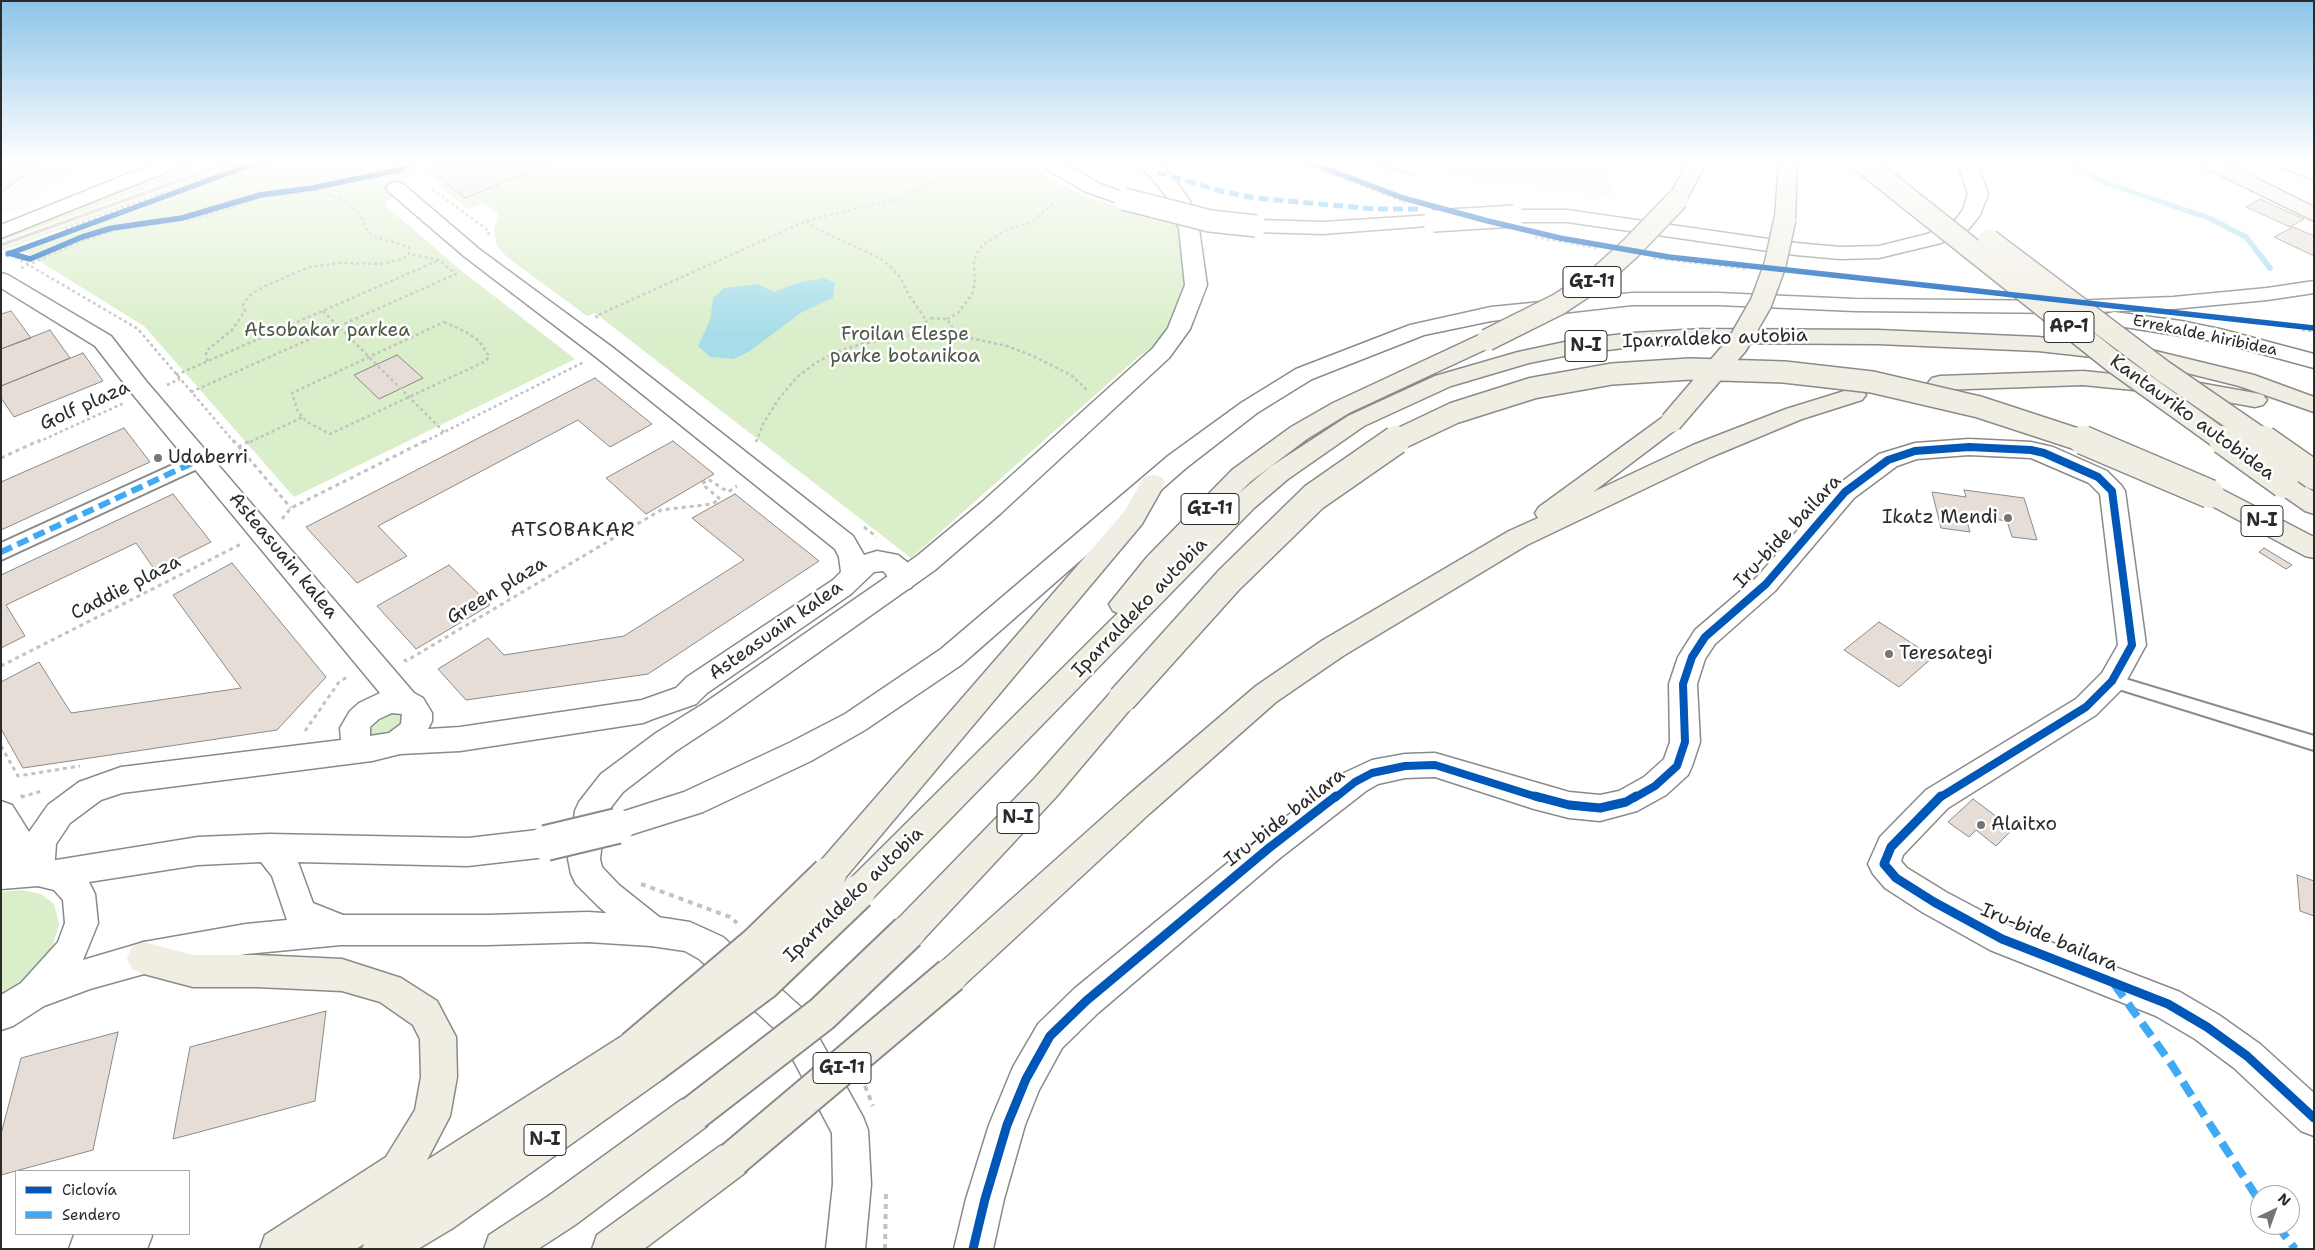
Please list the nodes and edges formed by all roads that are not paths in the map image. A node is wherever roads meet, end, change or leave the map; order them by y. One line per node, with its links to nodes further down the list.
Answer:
1 (64, 219): 12 (street)
2 (441, 219): 28 (street, Asteasuain kalea)
3 (1186, 219): 29 (street)
4 (1203, 219): 5 (street, bridge)
5 (1545, 219)
6 (1590, 219): 11 (street, bridge)
7 (1658, 219): 35 (highway, GI-11, bridge)
8 (1785, 219): 25 (highway, GI-11, bridge)
9 (1934, 219): 24 (highway, Kantauriko autobidea / AP-1, bridge)
10 (1962, 219): 22 (highway, Kantauriko autobidea / AP-1, bridge)
11 (1966, 219)
12 (7, 249)
13 (8, 275): 21 (street, Asteasuain kalea)
14 (2314, 287): 15 (street)
15 (1855, 305): 16 (street, Errekalde hiribidea); 23 (street)
16 (2314, 361)
17 (1940, 383): 20 (highway)
18 (1854, 395): 25 (highway)
19 (2314, 405): 35 (highway, Iparraldeko autobia / N-I)
20 (2314, 411)
21 (201, 459): 27 (street); 33 (street, Asteasuain kalea)
22 (2314, 475)
23 (1153, 483): 37 (street, bridge); 44 (highway, bridge)
24 (2314, 505)
25 (1518, 538): 52 (highway, GI-11, bridge)
26 (2314, 549): 51 (highway, N-I, bridge)
27 (1, 552)
28 (855, 574): 29 (street); 31 (street, Asteasuain kalea)
29 (902, 581): 32 (street)
30 (2112, 681): 34 (lane); 45 (street, Iru-bide bailara); 54 (street, Iru-bide bailara)
31 (686, 696): 32 (street); 33 (street, Asteasuain kalea)
32 (713, 712): 40 (street)
33 (398, 728): 38 (street)
34 (2314, 743)
35 (996, 755): 44 (highway, Iparraldeko autobia / N-I, bridge)
36 (1, 814): 38 (street)
37 (270, 848): 38 (street); 39 (street)
38 (28, 873): 42 (street)
39 (341, 930): 40 (street); 41 (street)
40 (651, 931): 53 (street)
41 (144, 958): 42 (street); 48 (highway)
42 (34, 994): 43 (street)
43 (1, 1014)
44 (642, 1057): 49 (highway); 50 (highway, Iparraldeko autobia / N-I)
45 (2314, 1118)
46 (134, 1236): 47 (street)
47 (88, 1249)
48 (279, 1249)
49 (321, 1249)
50 (381, 1249)
51 (503, 1249)
52 (611, 1249)
53 (845, 1249)
54 (973, 1249)

